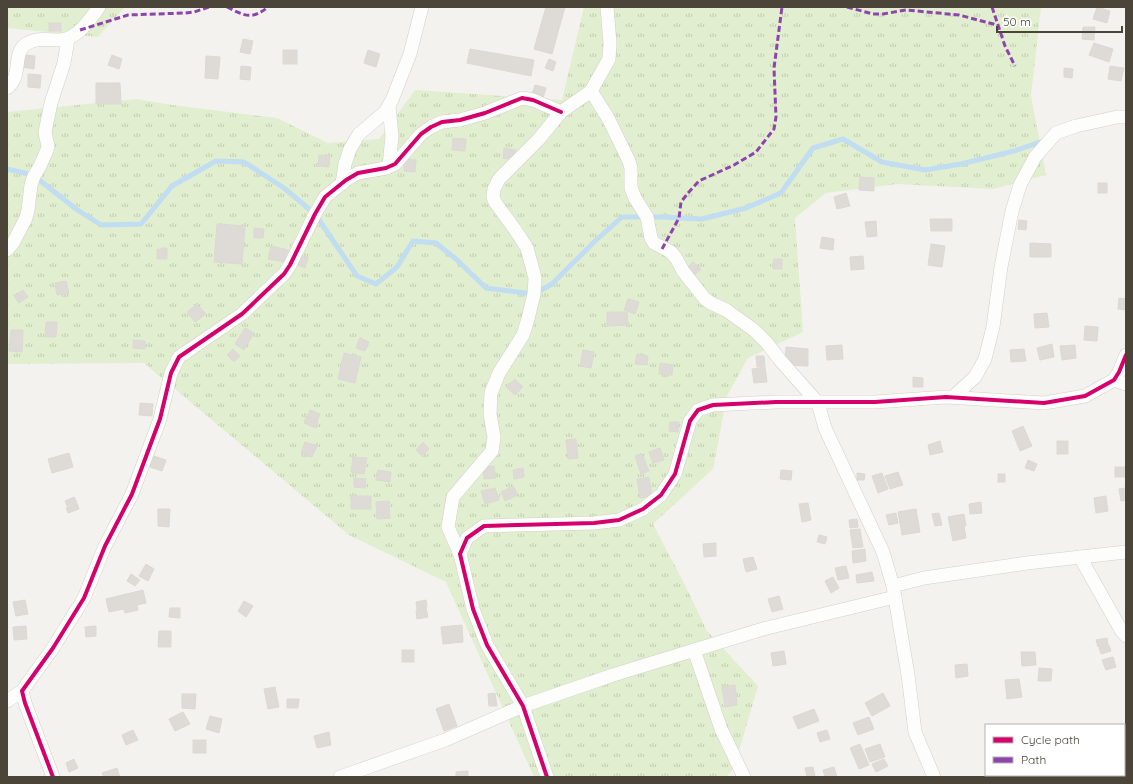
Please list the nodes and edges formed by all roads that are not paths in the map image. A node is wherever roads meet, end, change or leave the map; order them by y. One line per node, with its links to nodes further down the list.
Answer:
1 (99, 7): 4 (street)
2 (422, 7): 7 (street)
3 (607, 7): 6 (street)
4 (68, 38): 5 (street); 12 (street)
5 (7, 88)
6 (591, 90): 8 (street); 16 (street)
7 (389, 106): 10 (street); 11 (street)
8 (561, 112): 10 (street); 18 (street)
9 (1126, 117): 15 (street)
10 (389, 167): 11 (street)
11 (342, 184): 23 (street)
12 (7, 250)
13 (1126, 355): 14 (street)
14 (1120, 382): 15 (street)
15 (953, 397): 16 (street)
16 (818, 403): 18 (street); 20 (street)
17 (1126, 552): 19 (street)
18 (460, 554): 25 (street)
19 (1080, 557): 20 (street); 21 (street)
20 (894, 592): 22 (street); 30 (street)
21 (1126, 636)
22 (694, 650): 25 (street); 29 (street)
23 (22, 691): 24 (street); 26 (street)
24 (7, 701)
25 (523, 706): 27 (street); 28 (street)
26 (54, 777)
27 (340, 777)
28 (547, 777)
29 (744, 777)
30 (934, 777)

